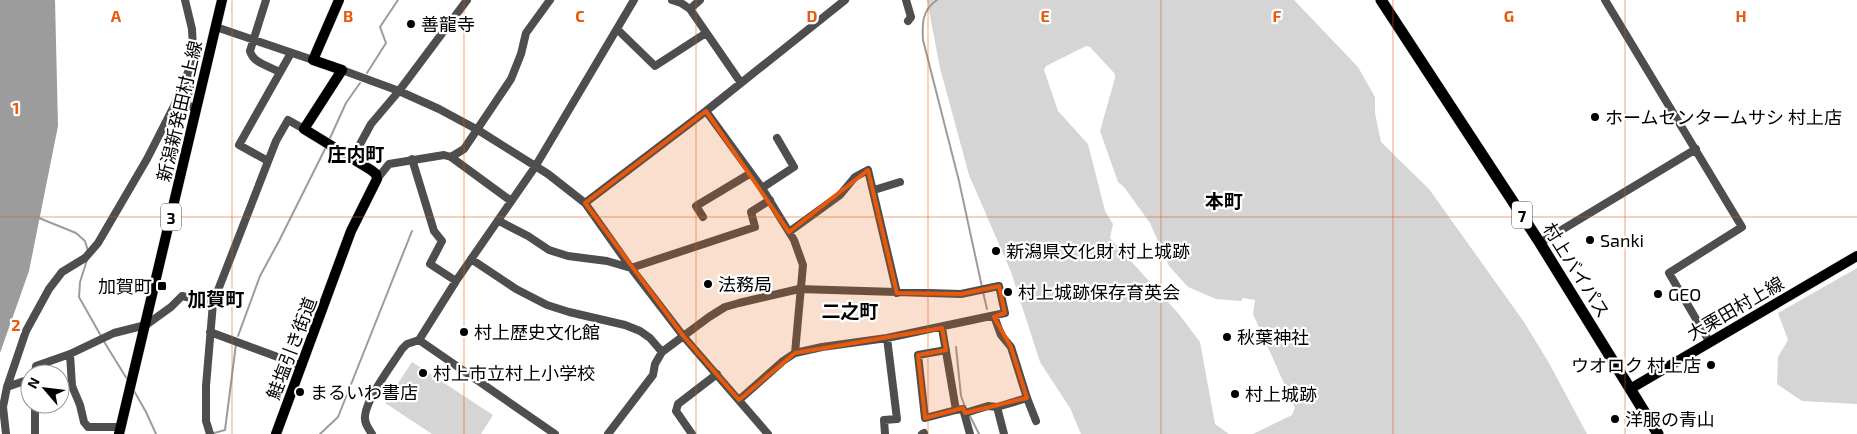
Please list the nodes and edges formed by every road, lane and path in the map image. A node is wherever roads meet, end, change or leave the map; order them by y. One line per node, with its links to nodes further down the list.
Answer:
1 (185, 0): 21 (street)
2 (222, 0): 16 (main road, 新潟新発田村上線 / 3)
3 (266, 0): 19 (street)
4 (339, 0): 22 (main road)
5 (466, 0): 26 (street)
6 (550, 0): 30 (street)
7 (634, 0): 17 (street)
8 (672, 0): 14 (street)
9 (700, 0): 14 (street)
10 (845, 0): 25 (street)
11 (906, 0): 15 (street)
12 (1381, 0): 49 (highway, 村上バイパス / 7)
13 (1605, 0): 32 (street)
14 (690, 9): 18 (street)
15 (908, 21)
16 (216, 27): 19 (street); 27 (main road, 新潟新発田村上線 / 3)
17 (617, 29): 18 (street); 37 (street)
18 (706, 33): 25 (street)
19 (254, 40): 20 (street); 24 (street)
20 (291, 53): 22 (street); 24 (street)
21 (193, 60): 27 (street); 73 (street)
22 (313, 60): 23 (main road)
23 (342, 70): 26 (street); 29 (main road)
24 (279, 72): 36 (street)
25 (742, 82): 28 (street)
26 (399, 91): 30 (street); 34 (street)
27 (195, 109): 58 (main road, 新潟新発田村上線 / 3)
28 (706, 111): 38 (street); 45 (street)
29 (304, 129): 34 (main road); 36 (street)
30 (478, 130): 33 (street); 37 (street)
31 (777, 138): 41 (street)
32 (1696, 149): 49 (street); 64 (street)
33 (451, 157): 35 (street); 44 (street)
34 (352, 159): 39 (main road)
35 (412, 159): 39 (street); 53 (street)
36 (268, 162): 56 (street)
37 (535, 167): 44 (street); 45 (street)
38 (751, 173): 41 (street); 46 (street)
39 (378, 179): 70 (main road, 鮭塩引き街道)
40 (900, 182): 42 (street)
41 (762, 188): 43 (street)
42 (874, 190): 48 (street); 55 (street)
43 (770, 200): 48 (street); 52 (street)
44 (512, 201): 47 (street)
45 (585, 203): 52 (street)
46 (703, 217)
47 (498, 221): 51 (street); 52 (street)
48 (789, 232): 54 (street)
49 (1540, 243): 74 (highway, 村上バイパス / 7)
50 (1857, 256): 64 (main road, 大栗田村上線)
51 (471, 259): 53 (street); 66 (street)
52 (631, 268): 61 (street)
53 (456, 281): 63 (street)
54 (799, 289): 55 (street); 61 (street); 67 (street)
55 (897, 293): 57 (street)
56 (213, 303): 58 (street); 60 (street)
57 (994, 316): 59 (street); 75 (street)
58 (146, 325): 68 (street); 82 (main road, 新潟新発田村上線 / 3)
59 (942, 328): 62 (street); 65 (street)
60 (210, 332): 70 (street); 85 (street)
61 (684, 337): 66 (street); 71 (street)
62 (887, 338): 67 (street); 92 (street)
63 (419, 340): 87 (street); 88 (street)
64 (1710, 342): 74 (main road, 大栗田村上線)
65 (946, 350): 78 (street); 78 (street)
66 (662, 352): 89 (street)
67 (795, 353): 76 (street)
68 (70, 354): 69 (street); 82 (street)
69 (42, 364)
70 (302, 366): 86 (main road, 鮭塩引き街道)
71 (716, 374): 76 (street); 90 (street)
72 (20, 383): 73 (street)
73 (7, 388): 83 (street)
74 (1630, 389): 95 (highway, 村上バイパス / 7)
75 (1028, 398): 77 (street); 81 (street)
76 (739, 400): 91 (street)
77 (997, 407): 79 (street); 94 (street)
78 (956, 410): 79 (street)
79 (965, 413): 93 (street)
80 (34, 414): 84 (street)
81 (1036, 421)
82 (120, 431)
83 (6, 434)
84 (35, 434)
85 (210, 434)
86 (276, 434)
87 (372, 434)
88 (554, 434)
89 (608, 434)
90 (692, 434)
91 (768, 434)
92 (885, 434)
93 (970, 434)
94 (1004, 434)
95 (1658, 434)

